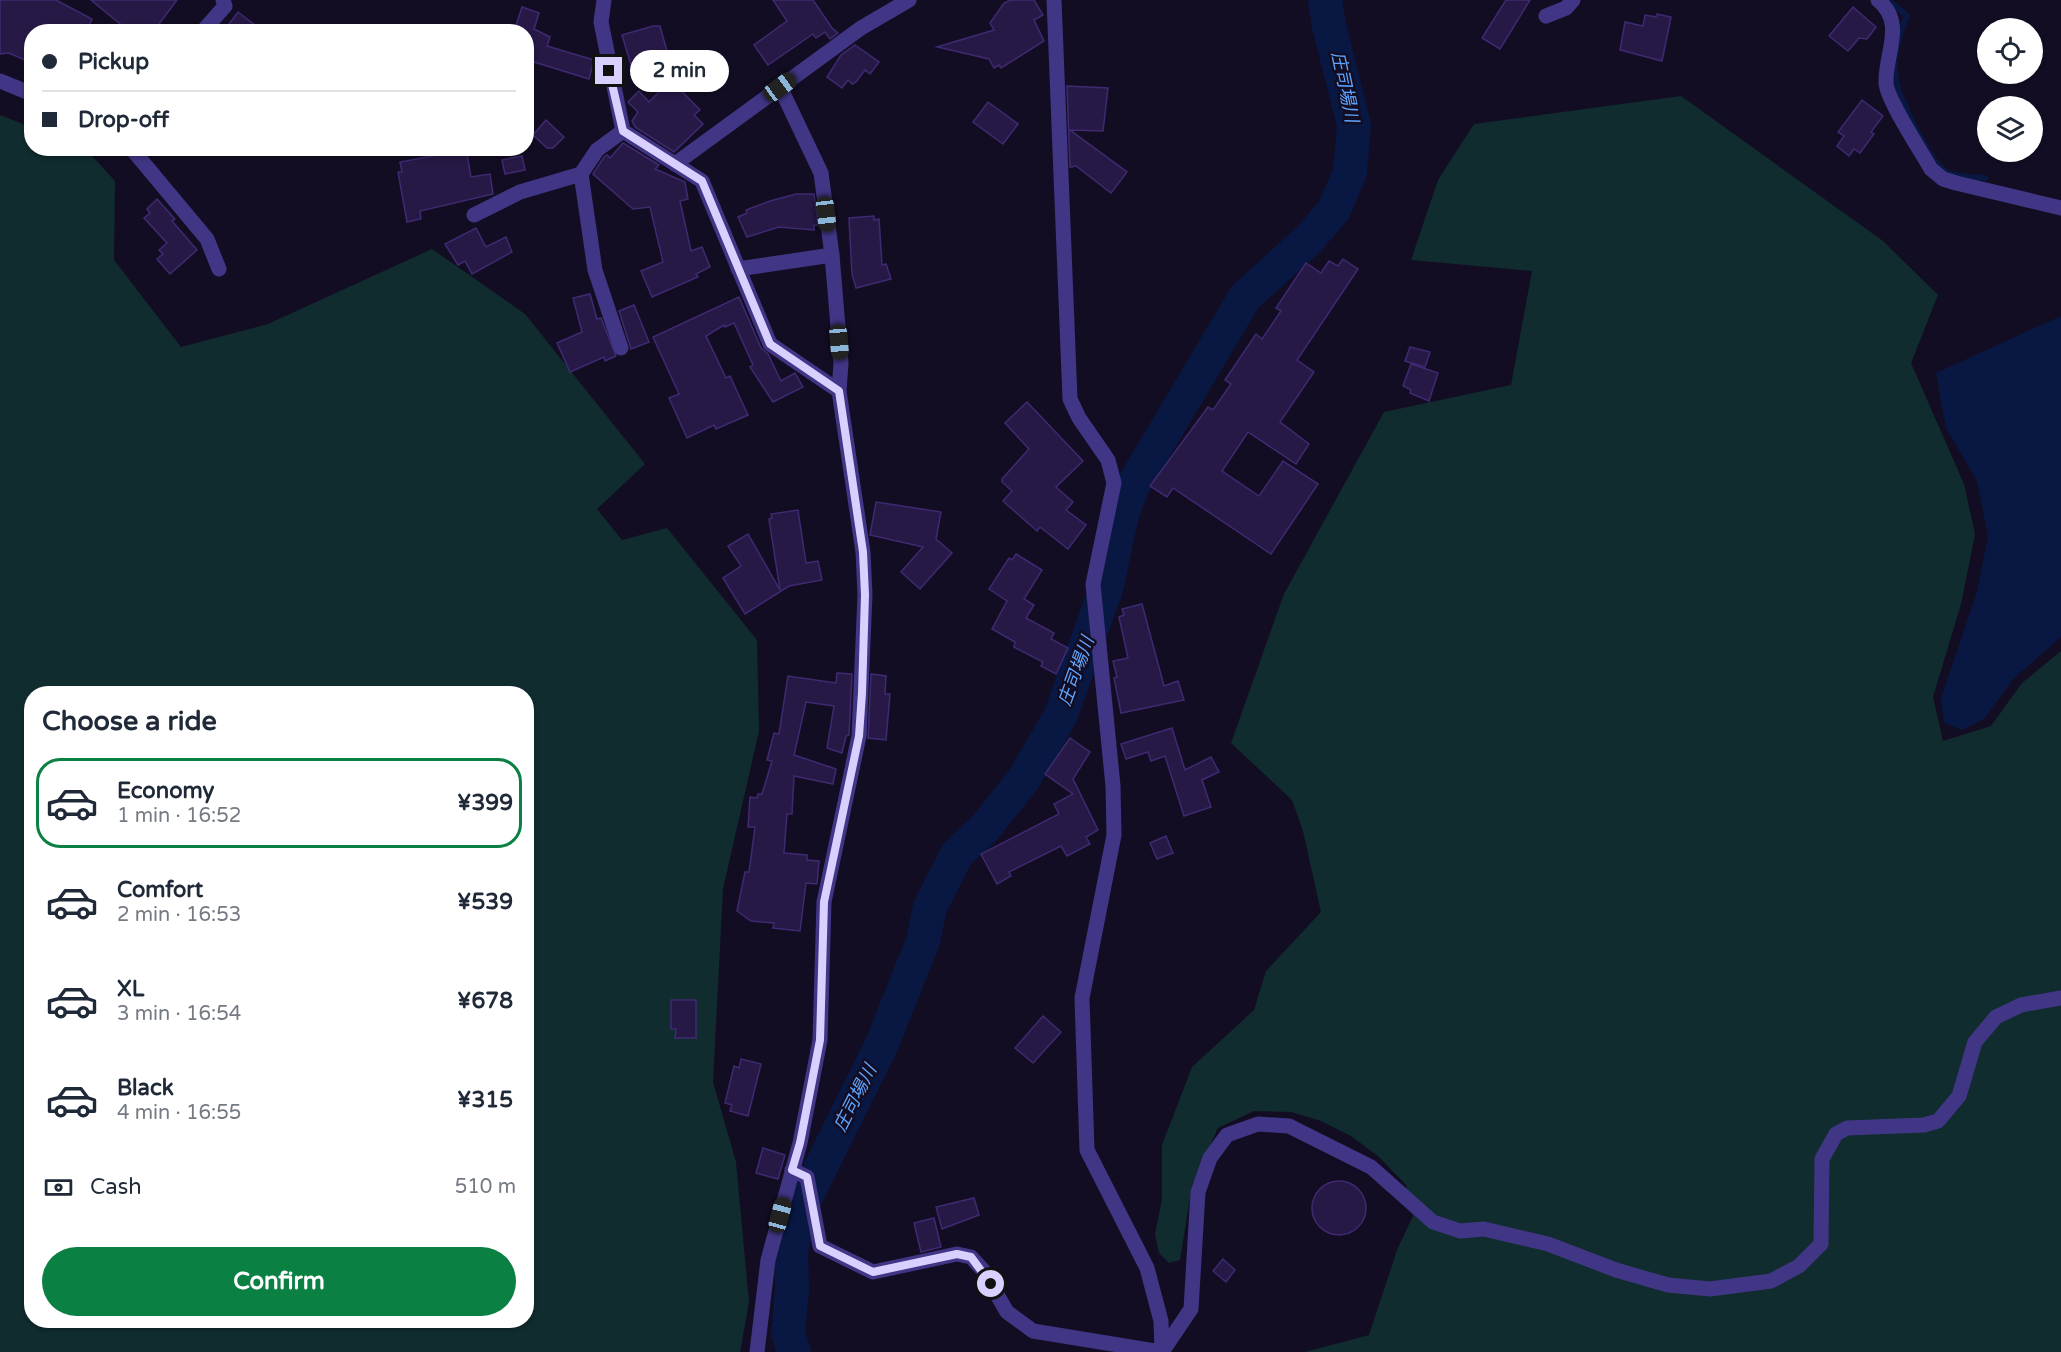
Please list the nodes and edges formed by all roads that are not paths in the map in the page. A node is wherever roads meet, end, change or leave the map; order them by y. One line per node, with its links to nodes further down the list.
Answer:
1 (223, 0): 8 (street)
2 (604, 0): 12 (street)
3 (909, 0): 10 (street)
4 (1054, 0): 23 (street)
5 (1573, 0): 7 (street)
6 (1878, 0): 16 (street)
7 (1546, 16)
8 (209, 24)
9 (0, 81): 11 (street)
10 (780, 87): 14 (street); 18 (street)
11 (24, 91)
12 (623, 131): 14 (street); 15 (street)
13 (138, 156): 19 (street)
14 (675, 164): 20 (street)
15 (581, 174): 17 (street); 21 (street)
16 (2061, 208)
17 (474, 214)
18 (832, 255): 20 (street); 22 (street)
19 (219, 269)
20 (738, 269): 22 (street)
21 (621, 348)
22 (839, 391): 24 (street)
23 (2061, 998)
24 (792, 1170): 25 (street); 26 (street)
25 (757, 1352)
26 (1161, 1352)

